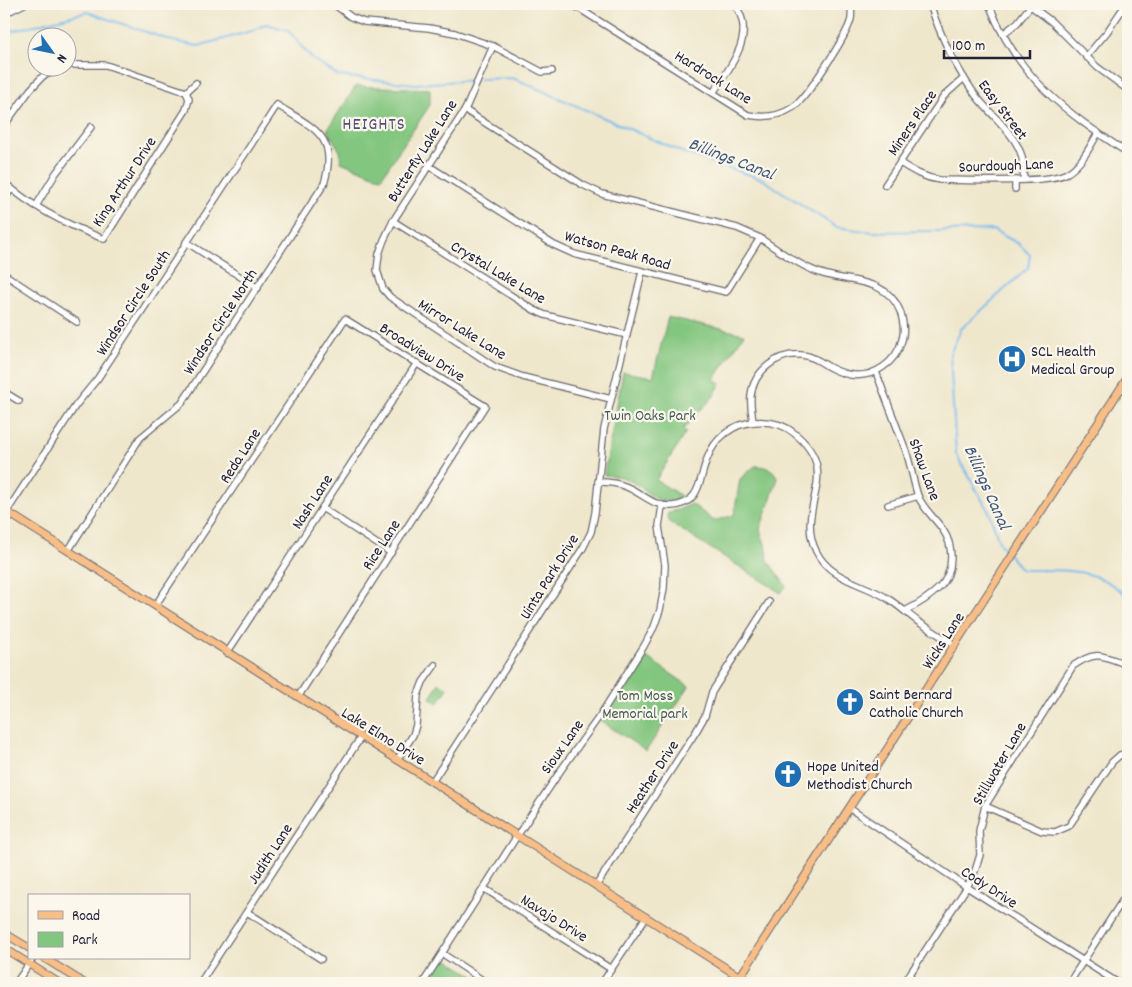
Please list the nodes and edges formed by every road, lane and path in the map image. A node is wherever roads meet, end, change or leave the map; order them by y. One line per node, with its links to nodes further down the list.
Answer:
1 (24, 4): 12 (street)
2 (334, 4): 11 (street)
3 (346, 4): 11 (street)
4 (572, 4): 23 (street, Hardrock Lane)
5 (734, 4): 23 (street)
6 (851, 4): 23 (street, Hardrock Lane)
7 (930, 4): 19 (street, Easy Street)
8 (989, 4): 13 (street)
9 (1126, 4): 15 (street)
10 (1031, 5): 13 (street); 15 (street)
11 (341, 10): 14 (street)
12 (4, 12)
13 (1002, 34): 28 (street)
14 (492, 46): 17 (street); 25 (street, Butterfly Lake Lane)
15 (1086, 57): 21 (street)
16 (78, 65): 22 (street)
17 (552, 71)
18 (41, 78): 26 (street)
19 (964, 78): 30 (street, Miners Place); 33 (street, Easy Street)
20 (196, 83): 22 (street)
21 (1128, 90)
22 (186, 92): 39 (street, King Arthur Drive)
23 (713, 93)
24 (277, 105): 42 (street, Windsor Circle South); 46 (street, Windsor Circle North)
25 (465, 110): 31 (street, Butterfly Lake Lane); 41 (street)
26 (4, 126)
27 (91, 127): 39 (street)
28 (1098, 134): 29 (street); 33 (street, Sourdough Lane)
29 (1128, 153)
30 (900, 163): 32 (street, Sourdough Lane); 35 (street, Miners Place)
31 (429, 166): 40 (street, Butterfly Lake Lane); 44 (street, Watson Peak Road)
32 (1015, 180): 33 (street, Sourdough Lane); 37 (street)
33 (1024, 180)
34 (4, 182): 36 (street, King Arthur Drive)
35 (885, 185)
36 (11, 189): 38 (street); 39 (street, King Arthur Drive)
37 (1016, 189)
38 (4, 200)
39 (36, 206)
40 (393, 221): 43 (street, Butterfly Lake Lane); 49 (street, Crystal Lake Lane)
41 (760, 238): 44 (street, Watson Peak Road); 51 (street)
42 (186, 242): 46 (street); 65 (street, Windsor Circle South)
43 (377, 270): 56 (street, Mirror Lake Lane)
44 (642, 272): 49 (street, Uinta Park Drive)
45 (4, 274): 48 (street)
46 (258, 288): 66 (street, Windsor Circle North)
47 (345, 319): 50 (street, Broadview Drive); 69 (street, Reda Lane)
48 (76, 322)
49 (626, 336): 56 (street, Uinta Park Drive)
50 (417, 363): 58 (street, Broadview Drive); 64 (street, Nash Lane)
51 (876, 372): 59 (street); 61 (street, Shaw Lane)
52 (1128, 377): 53 (main road, Wicks Lane)
53 (1121, 388): 55 (street); 71 (main road, Wicks Lane)
54 (4, 392): 57 (street)
55 (1128, 392)
56 (611, 399): 60 (street, Uinta Park Drive)
57 (19, 401)
58 (486, 406): 67 (street, Rice Lane)
59 (753, 422): 63 (street); 70 (street)
60 (598, 482): 63 (street); 79 (street, Uinta Park Drive)
61 (918, 496): 62 (street); 70 (street, Shaw Lane)
62 (888, 505)
63 (662, 506): 82 (street, Sioux Lane)
64 (322, 508): 67 (street); 72 (street, Nash Lane)
65 (5, 512): 66 (main road, Lake Elmo Drive)
66 (68, 551): 69 (main road, Lake Elmo Drive)
67 (391, 553): 75 (street, Rice Lane)
68 (769, 602): 83 (street, Heather Drive)
69 (155, 606): 72 (main road, Lake Elmo Drive)
70 (905, 611): 71 (street)
71 (955, 645): 81 (main road, Wicks Lane)
72 (228, 653): 75 (main road, Lake Elmo Drive)
73 (435, 665): 78 (street)
74 (1128, 665): 80 (street, Stillwater Lane)
75 (298, 697): 76 (main road, Lake Elmo Drive)
76 (360, 737): 78 (main road, Lake Elmo Drive); 87 (street, Judith Lane)
77 (1128, 753): 80 (street)
78 (397, 760): 79 (main road, Lake Elmo Drive)
79 (432, 782): 82 (main road, Lake Elmo Drive)
80 (985, 806): 84 (street, Stillwater Lane)
81 (849, 808): 84 (street, Cody Drive); 99 (main road, Wicks Lane)
82 (517, 836): 83 (main road, Lake Elmo Drive); 85 (street, Sioux Lane)
83 (596, 886): 88 (main road, Lake Elmo Drive)
84 (967, 887): 96 (street, Cody Drive); 108 (street, Stillwater Lane)
85 (485, 889): 92 (street, Sioux Lane); 98 (street, Navajo Drive)
86 (1128, 892): 96 (street)
87 (247, 912): 93 (street); 103 (street, Judith Lane)
88 (646, 917): 98 (street); 99 (main road, Lake Elmo Drive)
89 (4, 932): 90 (main road)
90 (28, 947)
91 (4, 948): 94 (main road)
92 (443, 954): 104 (street, Sioux Lane); 105 (street)
93 (321, 959)
94 (28, 960)
95 (47, 960): 102 (main road)
96 (1084, 960): 109 (street); 110 (street, Cody Drive)
97 (31, 961): 100 (street); 101 (main road)
98 (611, 968): 106 (street)
99 (738, 980): 107 (street, Lake Elmo Drive)
100 (16, 983)
101 (59, 983)
102 (84, 983)
103 (200, 983)
104 (423, 983)
105 (487, 983)
106 (602, 983)
107 (749, 983)
108 (904, 983)
109 (1069, 983)
110 (1118, 983)

